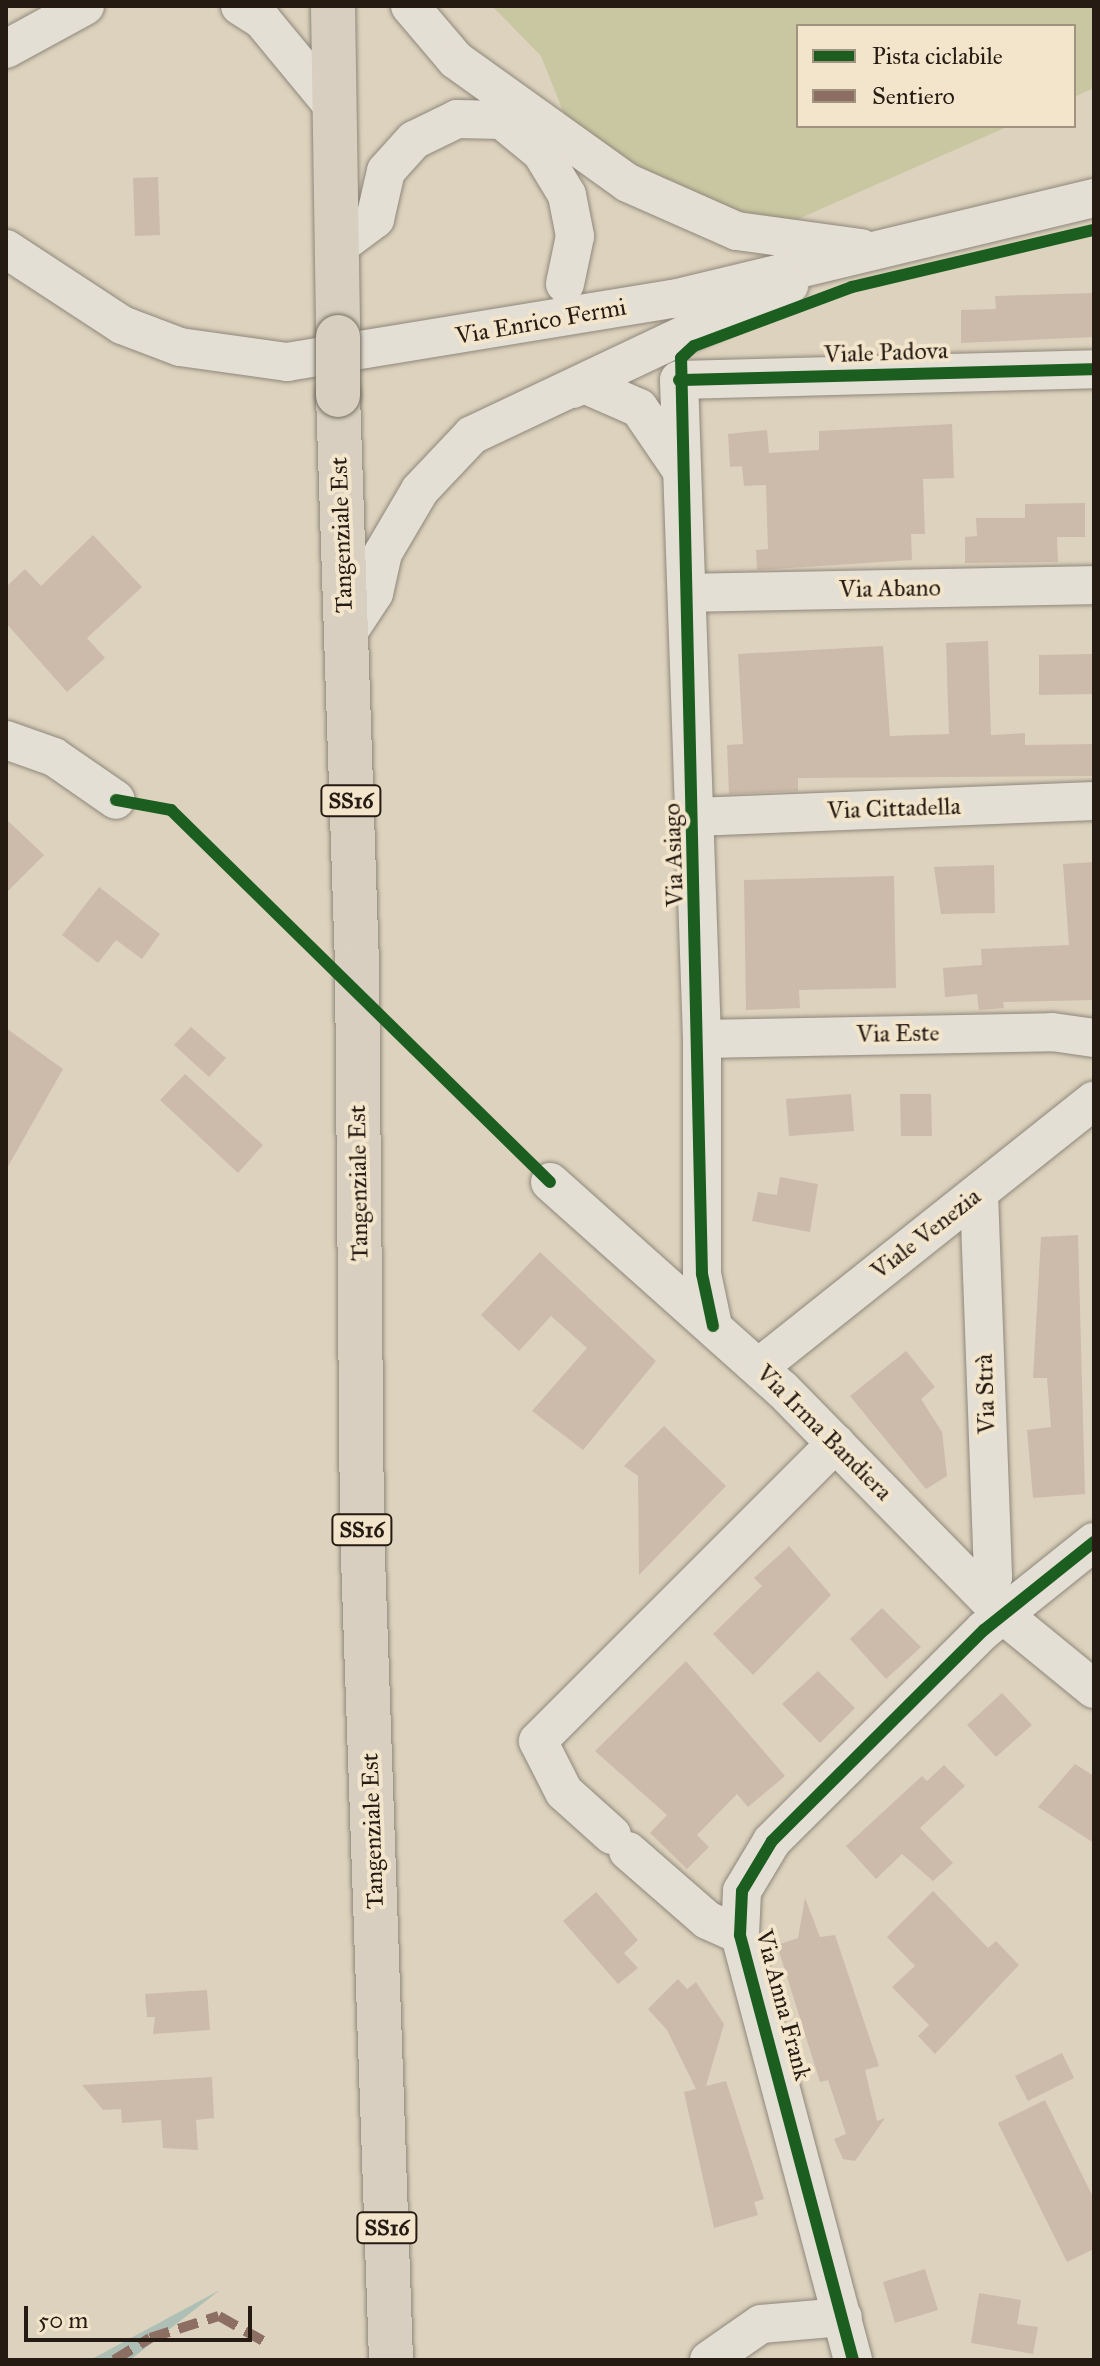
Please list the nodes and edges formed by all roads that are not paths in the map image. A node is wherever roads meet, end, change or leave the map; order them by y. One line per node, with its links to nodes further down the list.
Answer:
1 (85, 6): 5 (street)
2 (240, 6): 6 (street)
3 (333, 6): 6 (main road, Tangenziale Est / SS16)
4 (410, 6): 7 (street)
5 (6, 49)
6 (334, 107): 9 (main road, Tangenziale Est / SS16)
7 (556, 132): 11 (street); 13 (street)
8 (1094, 198): 11 (street, Via Enrico Fermi)
9 (336, 248): 13 (street); 21 (main road, Tangenziale Est / SS16, bridge)
10 (6, 249): 14 (street, Via Enrico Fermi)
11 (884, 250): 12 (street, Via Enrico Fermi)
12 (813, 270): 14 (street, Via Enrico Fermi); 17 (street)
13 (565, 284): 14 (street)
14 (524, 325)
15 (1094, 369): 16 (street, Viale Padova)
16 (679, 380): 18 (street, Via Asiago)
17 (573, 389): 18 (street); 21 (street)
18 (683, 471): 20 (street, Via Asiago)
19 (1094, 585): 20 (street, Via Abano)
20 (687, 593): 25 (street, Via Asiago)
21 (345, 637): 39 (main road, Tangenziale Est / SS16)
22 (6, 740): 23 (street)
23 (116, 800)
24 (1094, 801): 25 (street, Via Cittadella)
25 (695, 817): 27 (street, Via Asiago)
26 (1094, 1038): 27 (street, Via Este)
27 (702, 1039): 31 (street, Via Asiago)
28 (1094, 1101): 30 (street, Viale Venezia)
29 (550, 1182): 31 (street, Via Irma Bandiera)
30 (979, 1193): 32 (street, Viale Venezia); 35 (street, Via Strà)
31 (713, 1326): 32 (street, Via Irma Bandiera)
32 (759, 1367): 33 (street, Via Irma Bandiera)
33 (836, 1443): 35 (street, Via Irma Bandiera); 37 (street, Via Anna Frank)
34 (1094, 1542): 35 (street, Via Anna Frank)
35 (993, 1604): 36 (street, Via Irma Bandiera); 37 (street, Via Anna Frank)
36 (1094, 1689)
37 (740, 1935): 38 (street, Via Anna Frank)
38 (843, 2317): 40 (street); 41 (street, Via Anna Frank)
39 (391, 2360)
40 (709, 2360)
41 (853, 2360)

